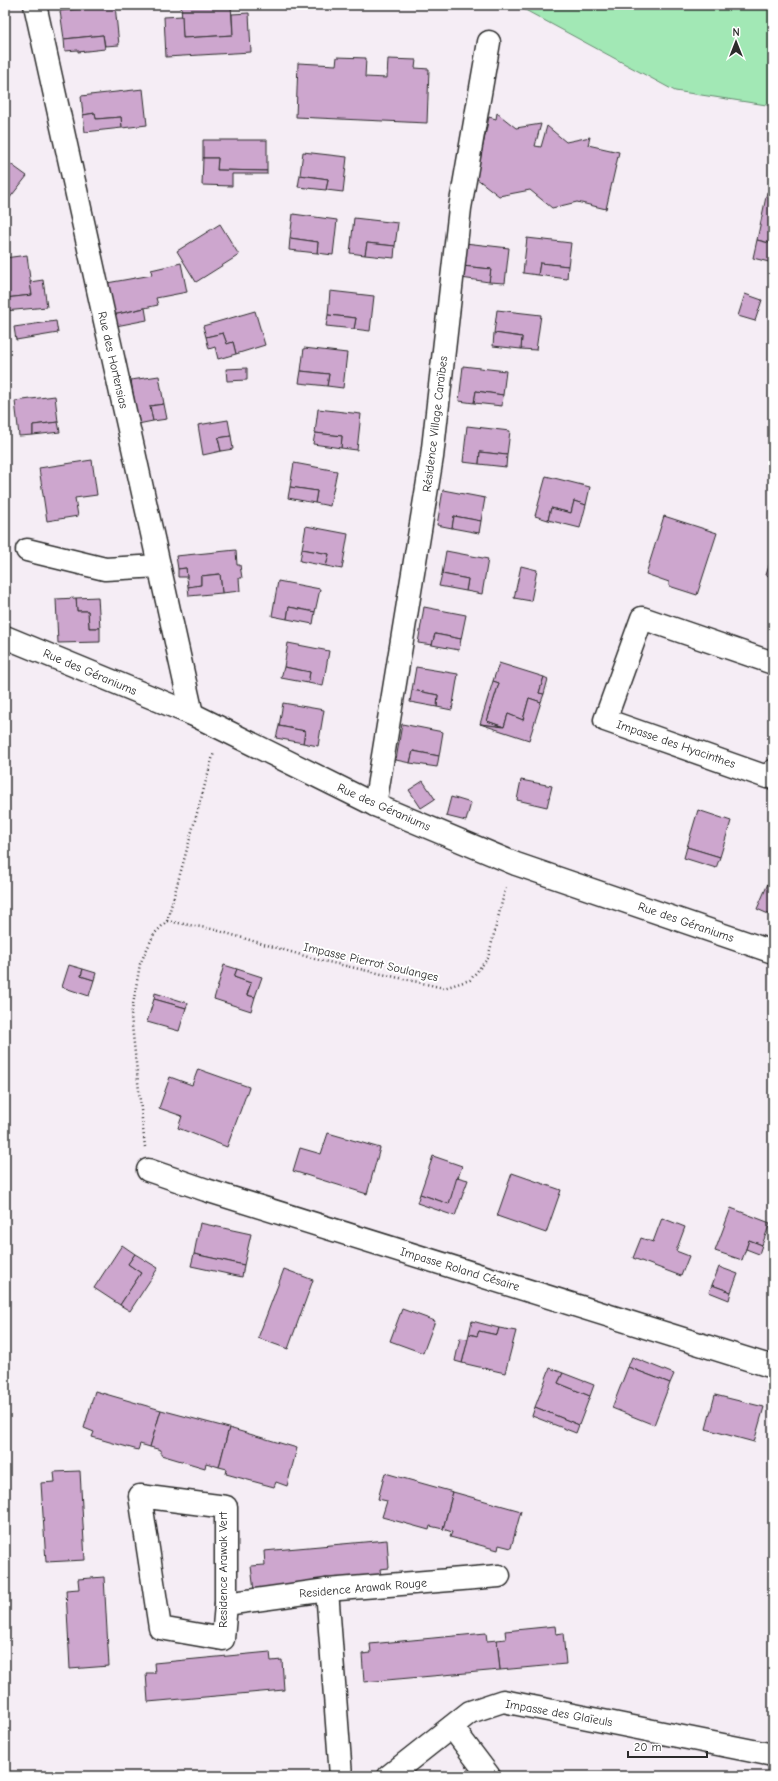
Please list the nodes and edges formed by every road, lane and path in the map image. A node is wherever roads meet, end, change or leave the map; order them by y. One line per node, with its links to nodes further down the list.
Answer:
1 (35, 5): 4 (street, Rue des Hortensias)
2 (489, 42): 10 (street, Résidence Village Caraïbes)
3 (28, 550): 4 (street)
4 (159, 566): 7 (street, Rue des Hortensias)
5 (5, 637): 7 (street, Rue des Géraniums)
6 (773, 663): 9 (street, Impasse des Hyacinthes)
7 (192, 714): 8 (street, Rue des Géraniums)
8 (220, 728): 10 (street, Rue des Géraniums); 12 (path)
9 (773, 771)
10 (375, 805): 11 (street, Rue des Géraniums)
11 (516, 864): 12 (path, Impasse Pierrot Soulanges); 13 (street, Rue des Géraniums)
12 (167, 921): 14 (path)
13 (773, 952)
14 (148, 1170): 15 (street, Impasse Roland Césaire)
15 (773, 1366)
16 (499, 1576): 17 (street, Residence Arawak Rouge)
17 (327, 1590): 18 (street, Residence Arawak Rouge); 21 (street)
18 (226, 1604): 18 (street, Residence Arawak Vert)
19 (452, 1726): 20 (street, Impasse des Glaïeuls); 22 (street, Impasse des Glaïeuls); 23 (street)
20 (773, 1756)
21 (341, 1776)
22 (389, 1776)
23 (489, 1776)

